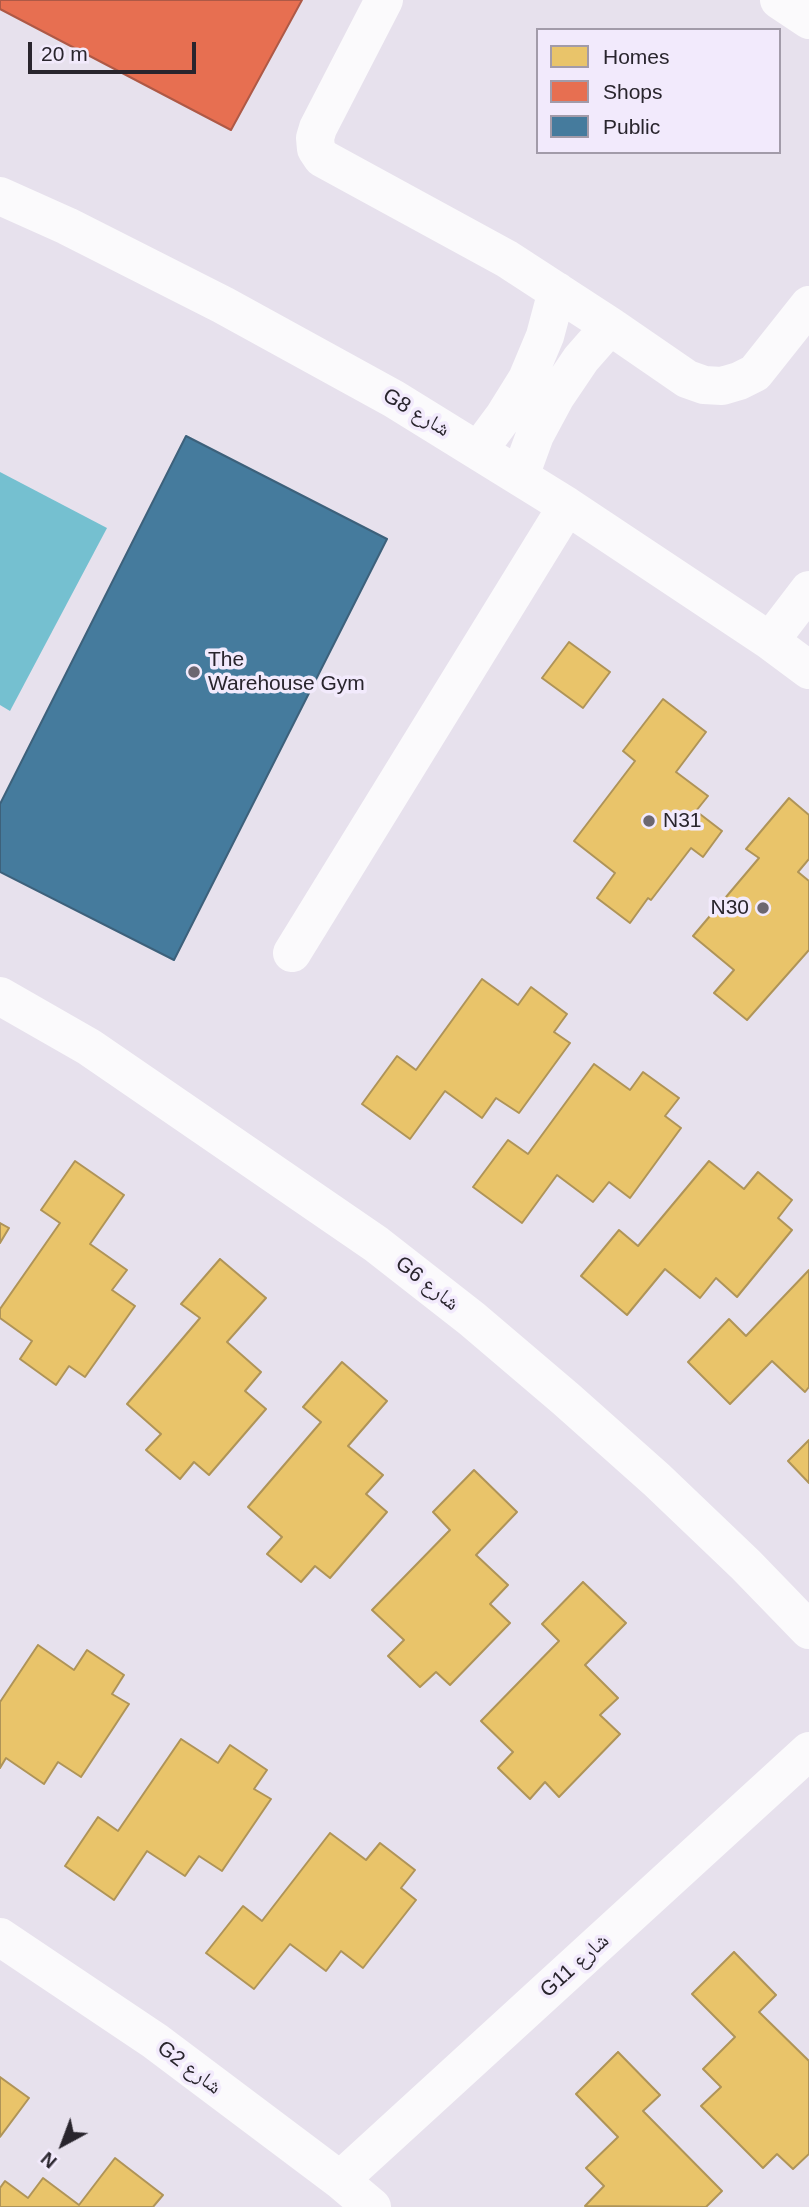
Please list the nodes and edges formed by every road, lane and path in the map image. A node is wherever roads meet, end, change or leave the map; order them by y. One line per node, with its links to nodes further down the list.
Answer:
1 (384, 0): 5 (street)
2 (779, 0): 3 (street)
3 (809, 20)
4 (0, 196): 8 (street, G8 شارع)
5 (557, 291): 7 (street); 8 (street)
6 (809, 305): 7 (street)
7 (610, 326): 9 (street)
8 (478, 451): 9 (street, G8 شارع)
9 (520, 476): 10 (street, G8 شارع)
10 (567, 506): 12 (street, G8 شارع); 14 (street)
11 (809, 590): 12 (street)
12 (770, 641): 13 (street, G8 شارع)
13 (809, 670)
14 (292, 953)
15 (0, 996): 16 (street, G6 شارع)
16 (809, 1630)
17 (809, 1751): 19 (street, G11 شارع)
18 (0, 1937): 19 (street, G2 شارع)
19 (340, 2180): 20 (street, G2 شارع)
20 (372, 2207)

